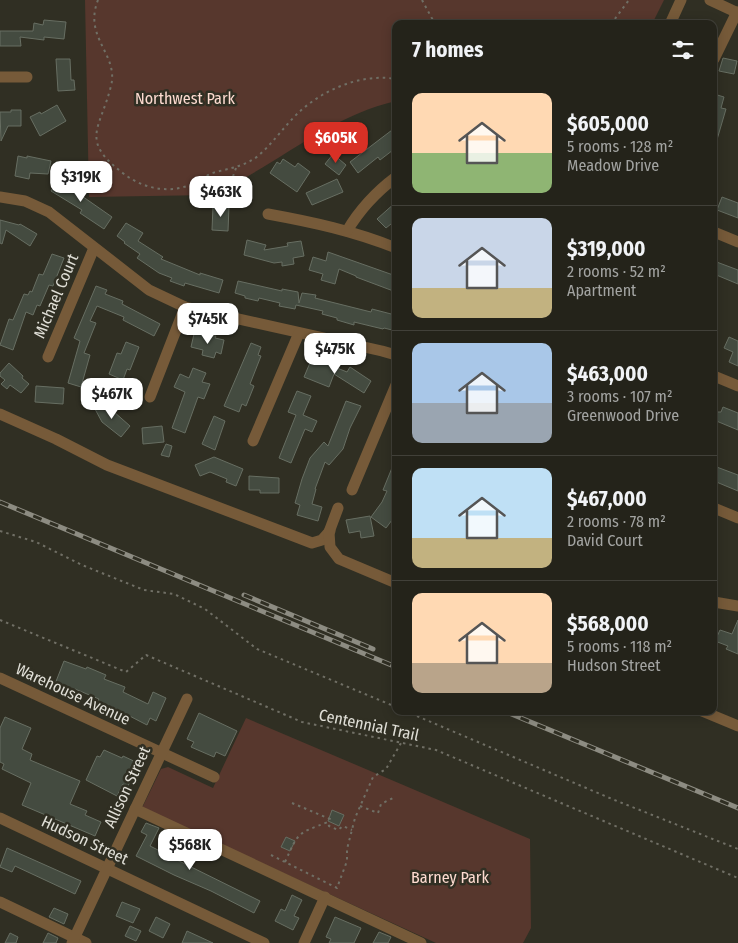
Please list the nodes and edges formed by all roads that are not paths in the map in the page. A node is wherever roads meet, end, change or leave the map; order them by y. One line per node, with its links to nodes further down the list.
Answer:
1 (681, 0): 4 (street)
2 (710, 0): 3 (street)
3 (737, 12): 5 (street)
4 (672, 20)
5 (717, 53)
6 (0, 77): 7 (street)
7 (27, 77)
8 (392, 180): 11 (street)
9 (0, 198): 15 (street)
10 (268, 214): 11 (street)
11 (347, 231): 14 (street)
12 (717, 233): 13 (street)
13 (738, 242)
14 (392, 247)
15 (94, 248): 16 (street); 19 (street, Michael Court)
16 (184, 307): 17 (street); 23 (street)
17 (299, 333): 18 (street); 25 (street)
18 (392, 354)
19 (48, 357)
20 (717, 377): 21 (street)
21 (738, 386)
22 (392, 395): 26 (street)
23 (150, 397)
24 (0, 414): 30 (street)
25 (253, 441)
26 (352, 490)
27 (338, 508): 30 (street)
28 (717, 509): 29 (street)
29 (738, 518)
30 (330, 531): 31 (street)
31 (392, 581)
32 (717, 602): 33 (street)
33 (738, 606)
34 (0, 678): 38 (street, Warehouse Avenue)
35 (186, 699): 38 (street, Allison Street)
36 (712, 715): 37 (street)
37 (738, 726)
38 (161, 752): 39 (street, Warehouse Avenue); 40 (street, Allison Street)
39 (214, 777)
40 (135, 809): 42 (street, Allison Street); 43 (street)
41 (0, 818): 42 (street, Hudson Street)
42 (107, 869): 45 (street, Allison Street); 47 (street, Hudson Street)
43 (324, 897): 48 (street); 49 (street)
44 (0, 902): 45 (street)
45 (73, 940): 46 (street)
46 (86, 943)
47 (264, 943)
48 (304, 943)
49 (420, 943)

